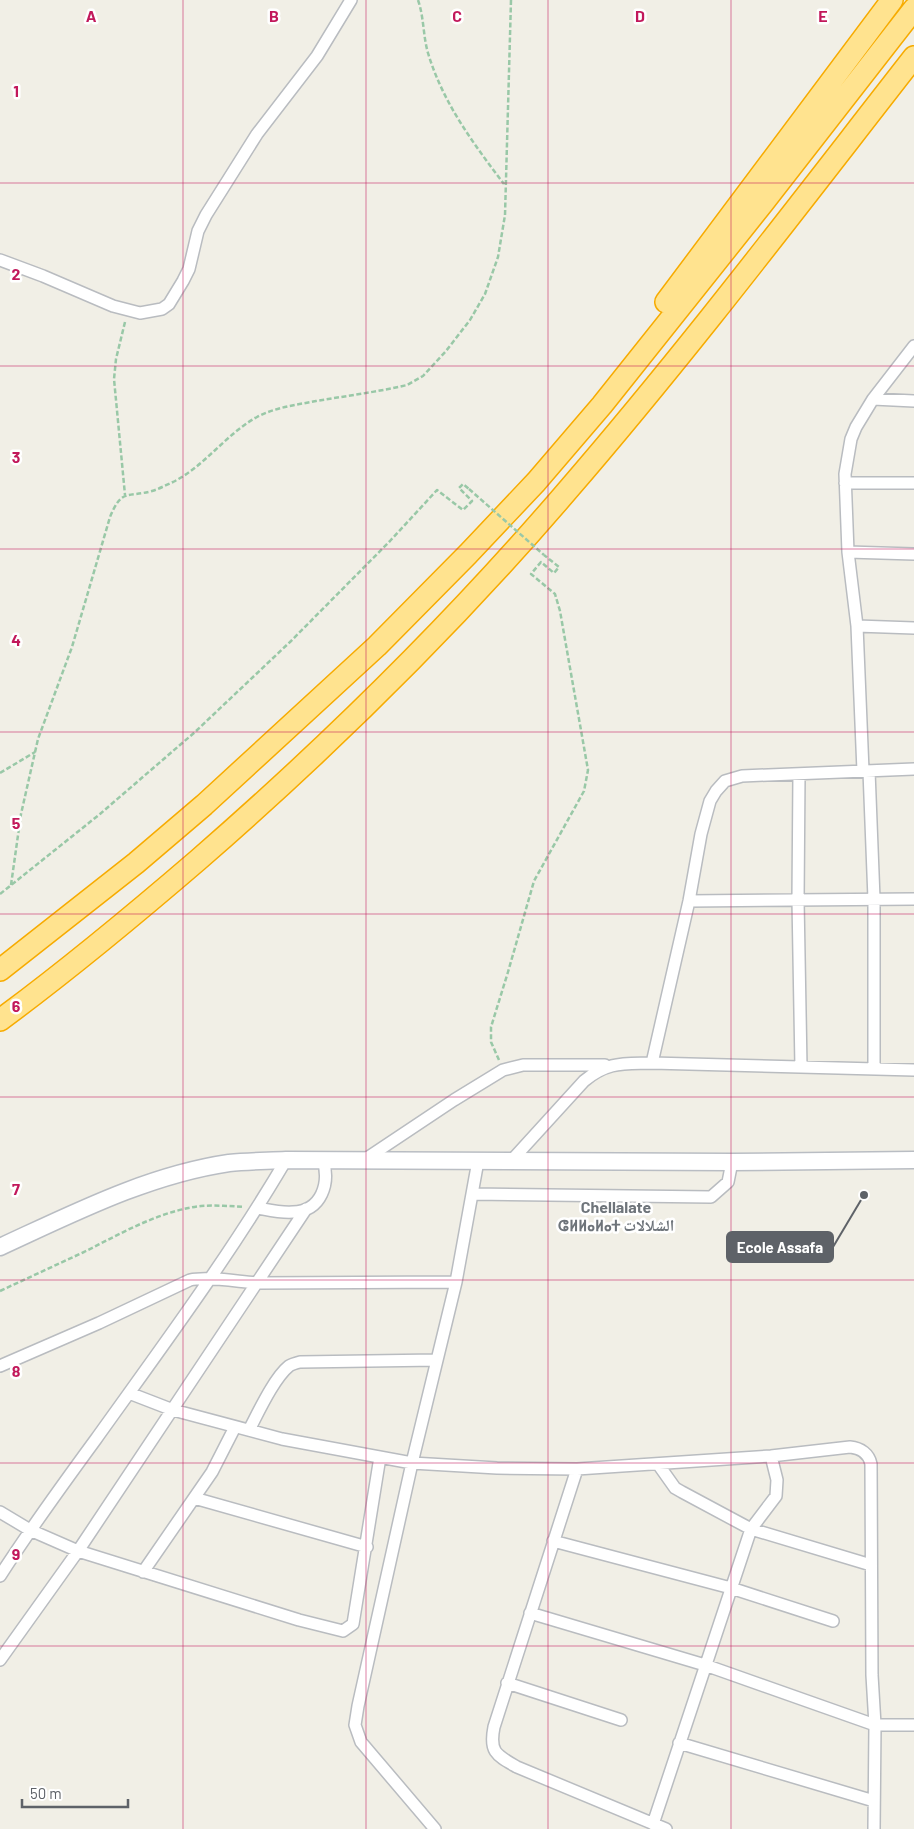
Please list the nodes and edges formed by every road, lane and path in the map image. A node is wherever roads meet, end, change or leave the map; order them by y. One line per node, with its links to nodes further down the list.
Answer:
1 (350, 0): 9 (street)
2 (418, 0): 7 (path)
3 (511, 0): 7 (path)
4 (892, 0): 10 (highway)
5 (914, 9): 10 (highway)
6 (914, 57): 33 (highway)
7 (504, 185): 16 (path)
8 (0, 260): 9 (street)
9 (127, 310): 16 (path)
10 (657, 335): 32 (highway)
11 (914, 346): 12 (street)
12 (873, 399): 13 (street); 14 (street)
13 (914, 401)
14 (845, 483): 15 (street); 17 (street)
15 (914, 483)
16 (125, 495): 21 (path)
17 (848, 552): 18 (street); 19 (street)
18 (914, 554)
19 (856, 626): 20 (street); 23 (street)
20 (914, 628)
21 (35, 752): 24 (path); 26 (path)
22 (914, 769): 23 (street)
23 (866, 771): 25 (street); 28 (street)
24 (0, 773)
25 (799, 774): 30 (street); 31 (street)
26 (11, 886): 27 (path); 38 (path, bridge)
27 (0, 894)
28 (874, 899): 29 (street); 30 (street); 37 (street)
29 (914, 899)
30 (798, 900): 31 (street); 36 (street)
31 (689, 901): 34 (street)
32 (0, 970)
33 (0, 1020)
34 (652, 1063): 35 (street); 36 (street)
35 (610, 1065): 38 (street); 45 (street)
36 (801, 1067): 37 (street)
37 (874, 1069): 39 (street)
38 (503, 1070): 42 (street)
39 (914, 1070)
40 (286, 1160): 41 (street); 48 (street); 50 (street)
41 (323, 1160): 42 (street); 49 (street)
42 (364, 1160): 44 (street)
43 (914, 1160): 46 (street)
44 (478, 1161): 45 (street); 47 (street)
45 (511, 1161): 46 (street)
46 (732, 1162): 47 (street)
47 (472, 1194): 52 (street)
48 (258, 1208): 49 (street); 51 (street); 54 (path)
49 (306, 1209): 53 (street)
50 (0, 1247)
51 (209, 1280): 53 (street); 56 (street); 57 (street)
52 (456, 1282): 53 (street); 55 (street)
53 (257, 1283): 58 (street)
54 (0, 1291)
55 (437, 1360): 60 (street); 63 (street)
56 (0, 1366)
57 (129, 1392): 58 (street); 68 (street)
58 (172, 1410): 59 (street); 72 (street)
59 (235, 1427): 60 (street); 66 (street)
60 (249, 1430): 62 (street)
61 (771, 1456): 64 (street); 69 (street); 73 (street)
62 (380, 1457): 63 (street); 71 (street)
63 (412, 1462): 65 (street); 88 (street)
64 (658, 1464): 65 (street); 69 (street)
65 (576, 1469): 70 (street)
66 (194, 1498): 71 (street); 74 (street)
67 (0, 1512): 68 (street)
68 (30, 1530): 72 (street); 75 (street)
69 (751, 1530): 73 (street); 76 (street)
70 (553, 1541): 76 (street); 77 (street)
71 (367, 1547): 74 (street)
72 (78, 1551): 74 (street); 79 (street)
73 (872, 1566): 83 (street)
74 (143, 1572)
75 (0, 1576)
76 (731, 1588): 78 (street); 80 (street)
77 (530, 1612): 80 (street); 81 (street)
78 (833, 1621)
79 (0, 1660)
80 (705, 1665): 83 (street); 85 (street)
81 (508, 1684): 82 (street); 87 (street)
82 (621, 1720)
83 (875, 1725): 84 (street); 86 (street)
84 (914, 1725)
85 (679, 1744): 86 (street); 87 (street)
86 (874, 1800): 90 (street)
87 (653, 1824): 89 (street)
88 (435, 1829)
89 (666, 1829)
90 (874, 1829)

